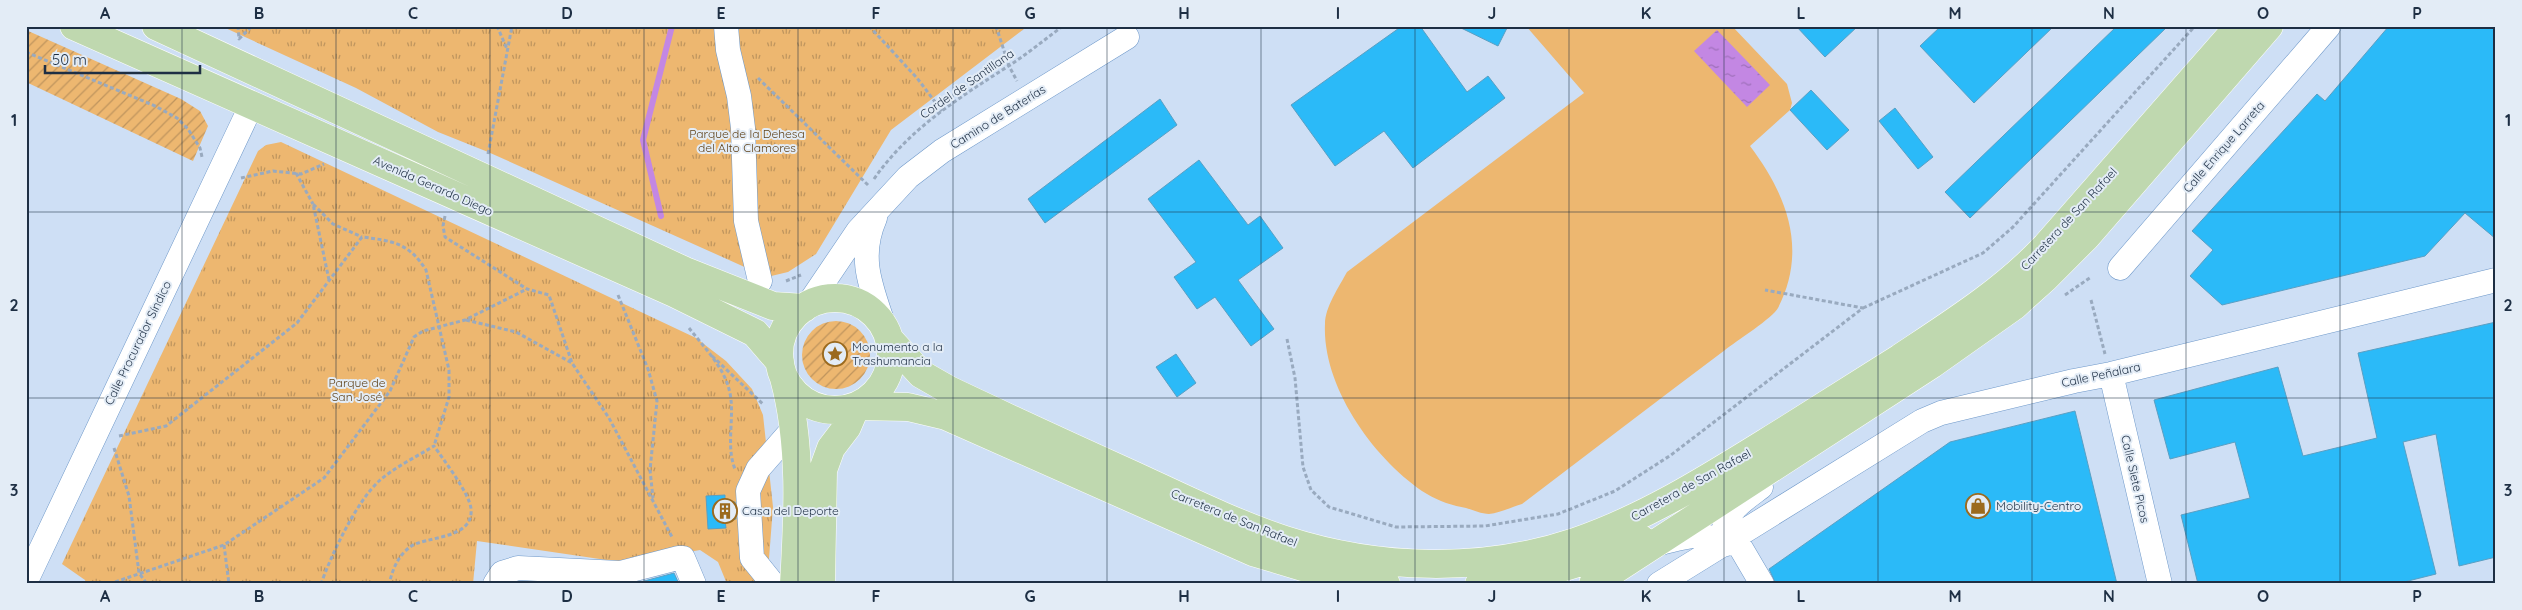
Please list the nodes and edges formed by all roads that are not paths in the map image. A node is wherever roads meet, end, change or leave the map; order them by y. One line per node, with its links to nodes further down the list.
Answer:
1 (74, 26): 8 (main road, Avenida Gerardo Diego)
2 (156, 26): 13 (main road)
3 (726, 26): 12 (street)
4 (2239, 26): 14 (main road, Carretera de San Rafael)
5 (2269, 26): 18 (main road, Carretera de San Rafael)
6 (2328, 26): 10 (street, Calle Enrique Larreta)
7 (1127, 37): 9 (street, Camino de Baterías)
8 (251, 106): 16 (main road, Avenida Gerardo Diego); 23 (street, Calle Procurador Síndico)
9 (879, 209): 13 (street, Camino de Baterías); 14 (street, Camino de Baterías)
10 (2120, 268)
11 (2496, 280): 15 (street, Calle Peñalara)
12 (760, 281)
13 (806, 306): 14 (main road); 16 (main road)
14 (887, 334): 17 (main road)
15 (2108, 365): 21 (street, Calle Peñalara); 34 (street, Calle Siete Picos)
16 (781, 367): 17 (main road); 19 (main road)
17 (856, 406): 28 (main road); 29 (main road, Carretera de San Rafael)
18 (1852, 415): 20 (main road, Carretera de San Rafael); 21 (street)
19 (793, 430): 26 (street); 27 (main road)
20 (1766, 470): 22 (main road, Carretera de San Rafael); 30 (main road, Carretera de San Rafael)
21 (1730, 541): 22 (street); 32 (street, Calle Peñalara); 33 (street)
22 (1654, 545): 31 (main road, Carretera de San Rafael)
23 (26, 581)
24 (495, 584): 25 (street)
25 (694, 584)
26 (773, 584)
27 (794, 584)
28 (820, 584)
29 (1386, 584)
30 (1479, 584)
31 (1593, 584)
32 (1659, 584)
33 (1762, 584)
34 (2160, 584)

